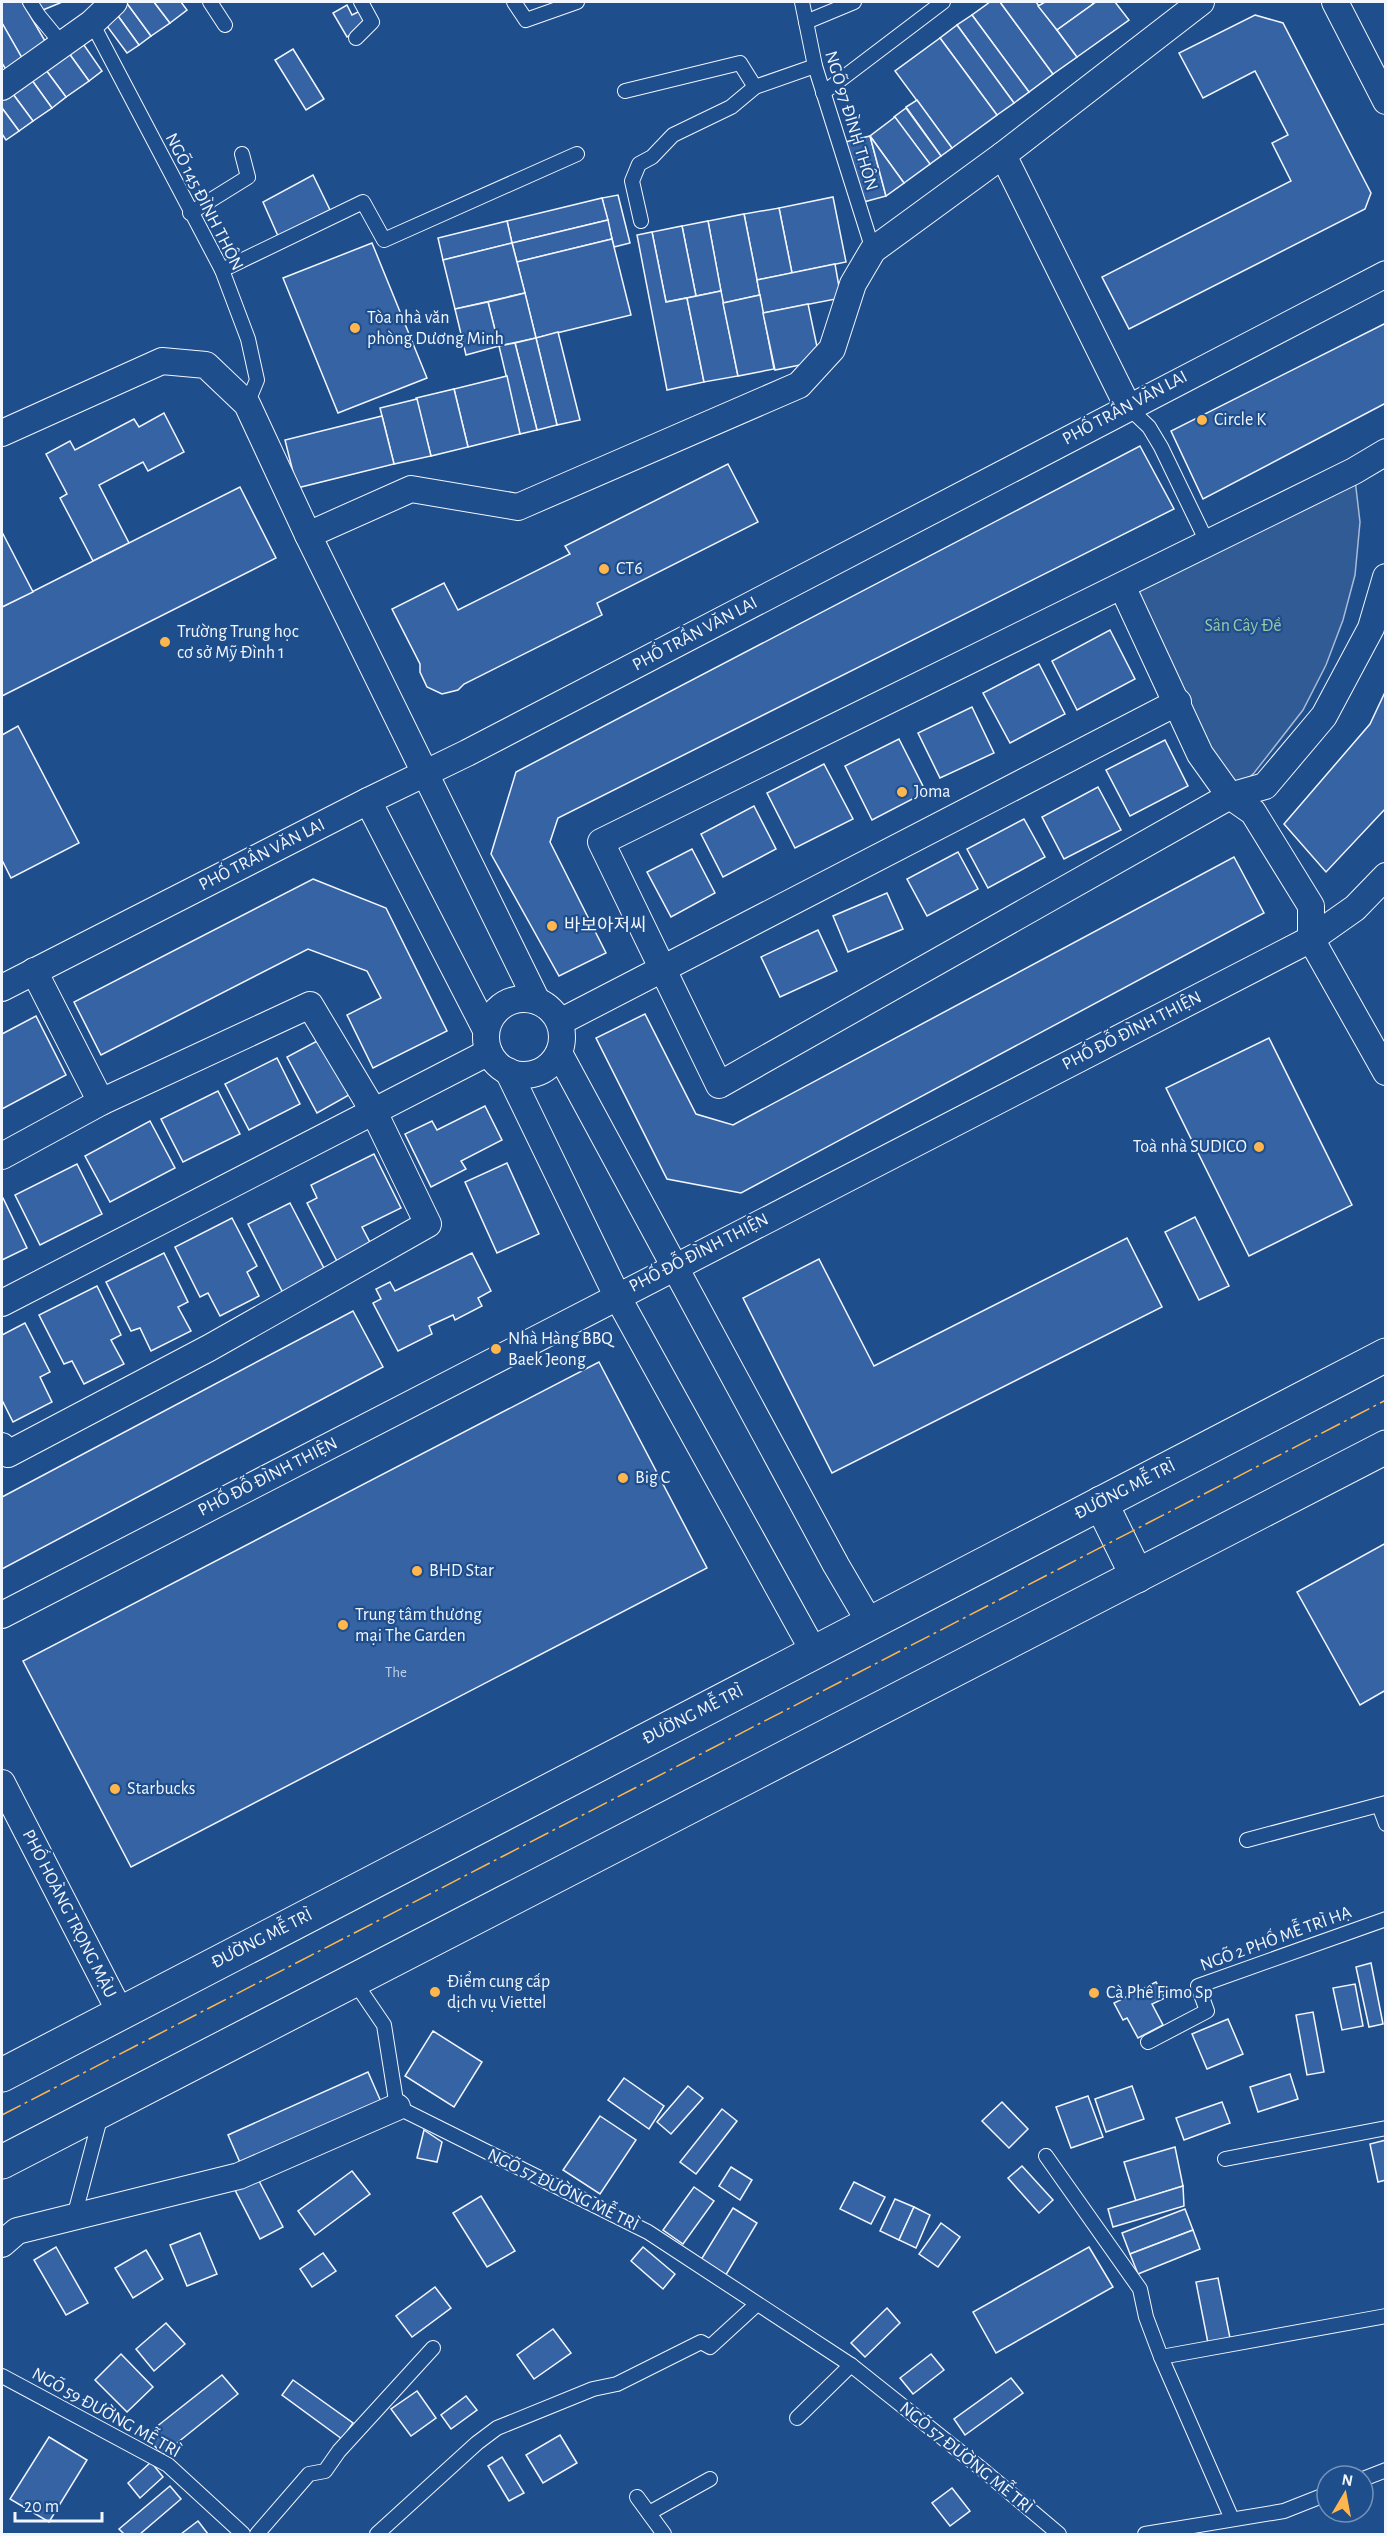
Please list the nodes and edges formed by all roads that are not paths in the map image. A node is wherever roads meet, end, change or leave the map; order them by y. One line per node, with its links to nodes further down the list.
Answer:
1 (30, 2): 16 (lane)
2 (114, 2): 13 (street)
3 (210, 2): 14 (lane)
4 (361, 2): 15 (lane)
5 (514, 2): 6 (lane)
6 (578, 2)
7 (802, 2): 12 (lane, NGÕ 97 ĐÌNH THÔN)
8 (854, 2): 12 (lane)
9 (943, 2): 21 (lane)
10 (1201, 2): 25 (street)
11 (1335, 2): 22 (street)
12 (806, 22): 17 (lane, NGÕ 97 ĐÌNH THÔN)
13 (92, 23): 16 (street); 26 (lane, NGÕ 145 ĐÌNH THÔN)
14 (225, 26)
15 (356, 38)
16 (62, 44): 18 (street)
17 (815, 66): 19 (lane); 21 (lane, NGÕ 97 ĐÌNH THÔN)
18 (2, 87)
19 (755, 87): 20 (lane); 27 (lane)
20 (625, 91)
21 (823, 93): 28 (lane, NGÕ 97 ĐÌNH THÔN)
22 (1386, 101)
23 (242, 154): 26 (lane)
24 (577, 154): 29 (lane)
25 (1003, 155): 28 (street); 32 (street)
26 (190, 213): 29 (lane, NGÕ 145 ĐÌNH THÔN)
27 (641, 221)
28 (873, 250): 35 (street)
29 (222, 270): 31 (lane, NGÕ 145 ĐÌNH THÔN)
30 (1386, 274): 32 (street, PHỐ TRẦN VĂN LAI)
31 (247, 404): 33 (street); 35 (street)
32 (1128, 407): 36 (lane); 40 (street, PHỐ TRẦN VĂN LAI)
33 (2, 433)
34 (1386, 452): 36 (street)
35 (308, 535): 40 (street)
36 (1207, 542): 38 (street)
37 (1386, 578): 41 (street)
38 (1122, 586): 39 (street); 45 (street)
39 (1178, 702): 41 (street); 45 (street)
40 (425, 772): 42 (street, PHỐ TRẦN VĂN LAI); 48 (street)
41 (1230, 796): 44 (street); 45 (street)
42 (368, 801): 46 (street, PHỐ TRẦN VĂN LAI); 50 (street)
43 (1386, 876): 44 (street, PHỐ ĐỖ ĐÌNH THIỆN)
44 (1311, 939): 53 (street); 57 (street, PHỐ ĐỖ ĐÌNH THIỆN)
45 (663, 969): 49 (street)
46 (34, 971): 47 (street, PHỐ TRẦN VĂN LAI); 54 (street)
47 (2, 988)
48 (537, 1001): 49 (street); 50 (street)
49 (560, 1022): 51 (street)
50 (488, 1041): 52 (street); 55 (street)
51 (559, 1053): 52 (street); 57 (street)
52 (508, 1071): 58 (street)
53 (1386, 1072)
54 (101, 1102): 55 (street); 56 (street)
55 (374, 1112): 59 (street); 61 (street)
56 (2, 1156)
57 (674, 1266): 58 (street, PHỐ ĐỖ ĐÌNH THIỆN); 66 (street)
58 (617, 1296): 65 (street, PHỐ ĐỖ ĐÌNH THIỆN); 67 (street)
59 (2, 1303)
60 (1386, 1355): 63 (main road, ĐƯỜNG MỄ TRÌ)
61 (2, 1446)
62 (1386, 1447): 64 (main road)
63 (1101, 1503): 64 (main road); 66 (main road, ĐƯỜNG MỄ TRÌ)
64 (1137, 1575): 73 (main road)
65 (2, 1615)
66 (870, 1623): 67 (main road, ĐƯỜNG MỄ TRÌ)
67 (814, 1652): 74 (main road, ĐƯỜNG MỄ TRÌ)
68 (2, 1783): 74 (street, PHỐ HOÀNG TRỌNG MẬU)
69 (1382, 1804): 70 (lane); 71 (lane)
70 (1386, 1824)
71 (1247, 1840)
72 (1386, 1919): 75 (lane, NGÕ 2 PHỐ MỄ TRÌ HẠ)
73 (353, 1980): 77 (lane); 78 (main road)
74 (120, 2012): 76 (main road, ĐƯỜNG MỄ TRÌ)
75 (1148, 2042)
76 (2, 2074)
77 (397, 2107): 83 (street); 85 (lane, NGÕ 57 ĐƯỜNG MỄ TRÌ)
78 (102, 2110): 82 (main road); 83 (lane)
79 (1386, 2128): 81 (lane)
80 (1046, 2156): 88 (lane)
81 (1225, 2159)
82 (2, 2162)
83 (74, 2217): 84 (street)
84 (2, 2244)
85 (756, 2304): 89 (lane, NGÕ 57 ĐƯỜNG MỄ TRÌ); 99 (lane)
86 (1386, 2316): 88 (lane)
87 (433, 2348): 98 (lane)
88 (1161, 2357): 96 (lane)
89 (851, 2365): 91 (lane); 101 (lane, NGÕ 57 ĐƯỜNG MỄ TRÌ)
90 (2, 2376): 97 (lane, NGÕ 59 ĐƯỜNG MỄ TRÌ)
91 (797, 2418)
92 (710, 2479): 95 (lane)
93 (637, 2496): 95 (lane)
94 (1315, 2499): 96 (lane)
95 (650, 2513): 100 (lane)
96 (1232, 2519): 102 (lane)
97 (243, 2535)
98 (257, 2535)
99 (377, 2535)
100 (664, 2535)
101 (1059, 2535)
102 (1145, 2535)

